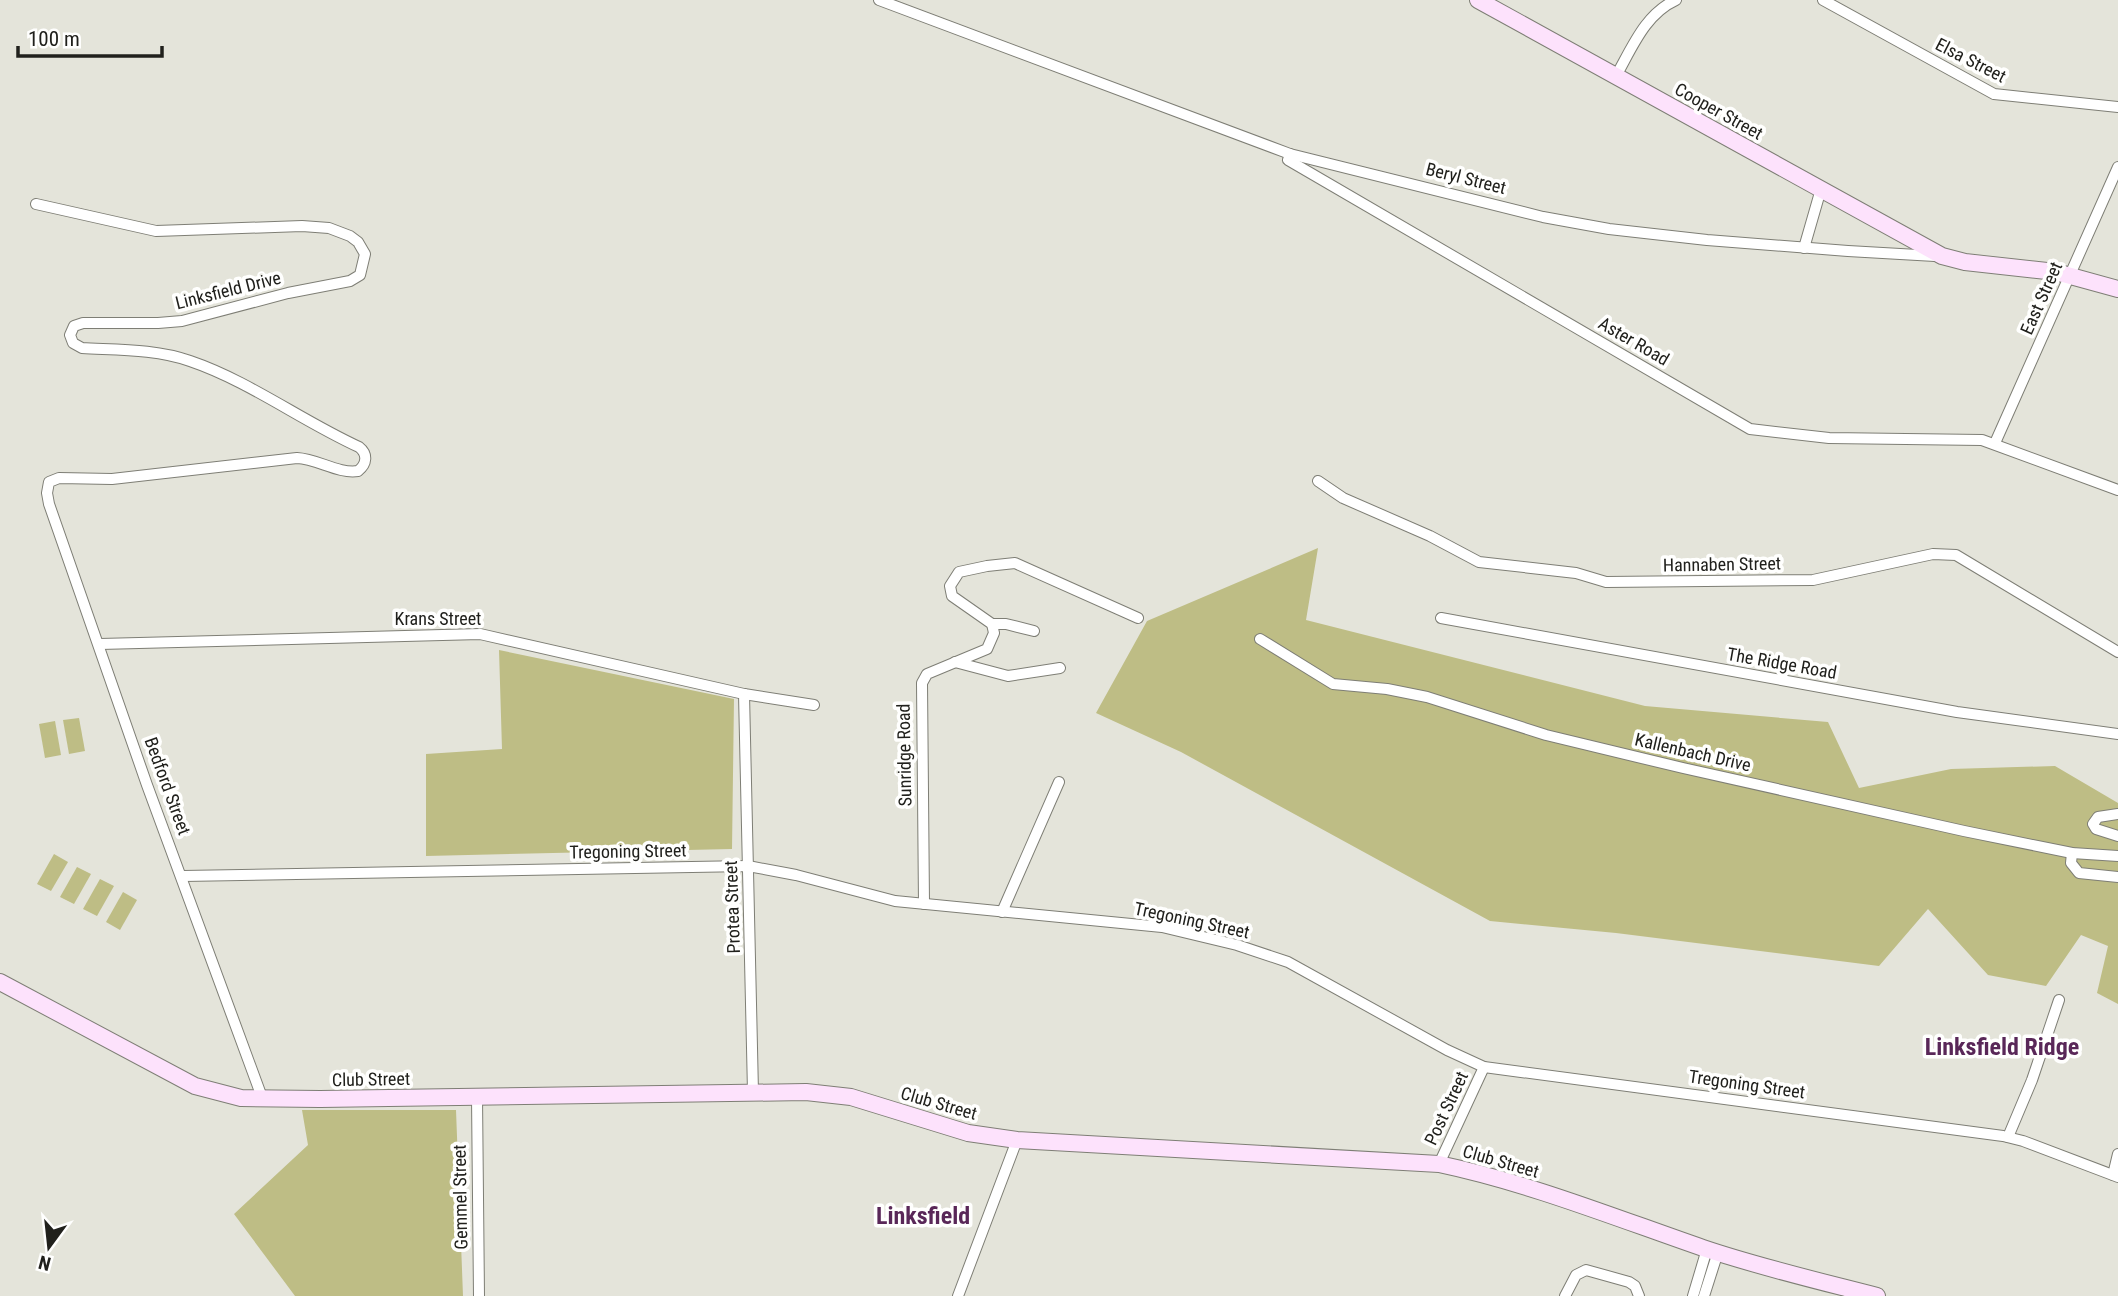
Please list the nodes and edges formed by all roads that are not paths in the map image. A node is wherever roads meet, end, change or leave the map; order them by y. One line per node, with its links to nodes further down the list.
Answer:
1 (879, 0): 7 (street, Beryl Street)
2 (1676, 0): 5 (street)
3 (1823, 0): 6 (street, Elsa Street)
4 (1481, 1): 5 (main road, Cooper Street)
5 (1616, 76): 9 (main road, Cooper Street)
6 (2118, 107)
7 (1289, 157): 11 (street, Beryl Street); 15 (street, Aster Road)
8 (2118, 167): 13 (street, East Street)
9 (1821, 189): 11 (street); 12 (main road, Cooper Street)
10 (36, 204): 17 (street, Linksfield Drive)
11 (1804, 248): 12 (street, Beryl Street)
12 (1942, 256): 13 (main road, Beryl Street)
13 (2070, 276): 14 (main road, Beryl Street); 15 (street, East Street)
14 (2118, 289)
15 (1995, 443): 18 (street, Aster Road)
16 (1318, 481): 25 (street, Hannaben Street)
17 (49, 482): 24 (street, Bedford Street)
18 (2118, 490)
19 (1138, 618): 21 (street)
20 (1441, 618): 30 (street, The Ridge Road)
21 (992, 624): 22 (street); 26 (street, Sunridge Road)
22 (1034, 631)
23 (1260, 639): 34 (street, Kallenbach Drive)
24 (100, 644): 28 (street, Krans Street); 37 (street, Bedford Street)
25 (2118, 652)
26 (955, 662): 27 (street); 39 (street, Sunridge Road)
27 (1060, 668)
28 (744, 694): 29 (street, Krans Street); 36 (street, Protea Street)
29 (814, 705)
30 (2118, 734)
31 (1059, 782): 40 (street)
32 (2118, 814): 33 (street)
33 (2118, 836)
34 (2072, 853): 35 (street, Kallenbach Drive); 38 (street)
35 (2118, 856)
36 (748, 866): 37 (street, Tregoning Street); 39 (street, Tregoning Street); 44 (street, Protea Street)
37 (183, 876): 46 (street, Bedford Street)
38 (2118, 877)
39 (924, 904): 40 (street, Tregoning Street)
40 (1002, 912): 43 (street, Tregoning Street)
41 (0, 982): 46 (main road, Club Street)
42 (2059, 1000): 47 (street)
43 (1484, 1067): 47 (street, Tregoning Street); 50 (street, Post Street)
44 (752, 1092): 45 (main road, Club Street); 48 (main road, Club Street)
45 (477, 1097): 46 (main road, Club Street); 54 (street, Gemmel Street)
46 (263, 1100)
47 (2008, 1137): 51 (street, Tregoning Street)
48 (1017, 1140): 50 (main road, Club Street); 55 (street)
49 (2118, 1154): 51 (street)
50 (1439, 1164): 52 (main road, Club Street)
51 (2115, 1176)
52 (1712, 1251): 53 (main road, Club Street); 58 (street); 59 (street)
53 (1859, 1294): 60 (main road, Club Street)
54 (479, 1296)
55 (958, 1296)
56 (1565, 1296): 57 (street)
57 (1639, 1296)
58 (1693, 1296)
59 (1704, 1296)
60 (1877, 1296)

